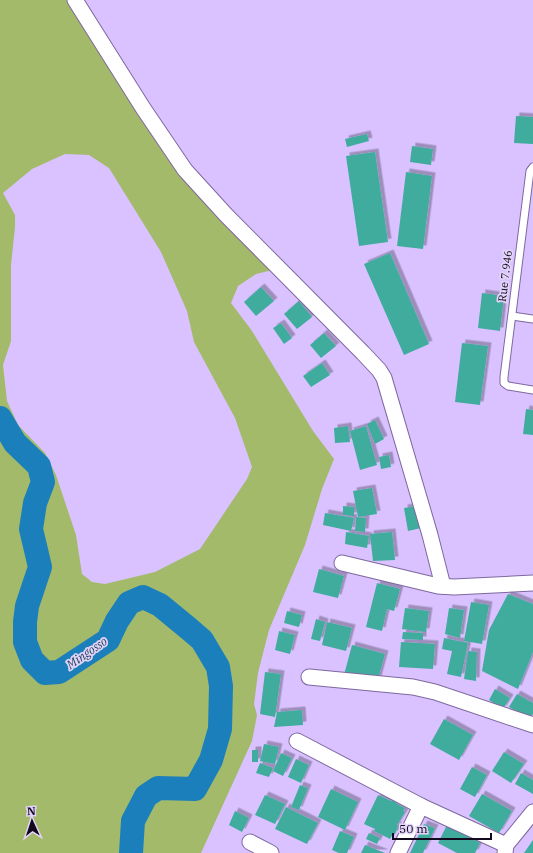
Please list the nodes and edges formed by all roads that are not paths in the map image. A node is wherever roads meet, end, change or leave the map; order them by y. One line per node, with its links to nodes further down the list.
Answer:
1 (74, 0): 8 (street)
2 (533, 167): 3 (lane, Rue 7.946)
3 (512, 316): 4 (lane); 5 (lane, Rue 7.946)
4 (533, 319)
5 (533, 390)
6 (342, 563): 8 (street)
7 (533, 583): 8 (street)
8 (443, 586)
9 (309, 677): 10 (street)
10 (533, 725)
11 (297, 741): 12 (street)
12 (420, 806): 15 (street); 17 (street)
13 (533, 812): 15 (street)
14 (250, 842): 16 (street)
15 (506, 849)
16 (271, 853)
17 (398, 853)

